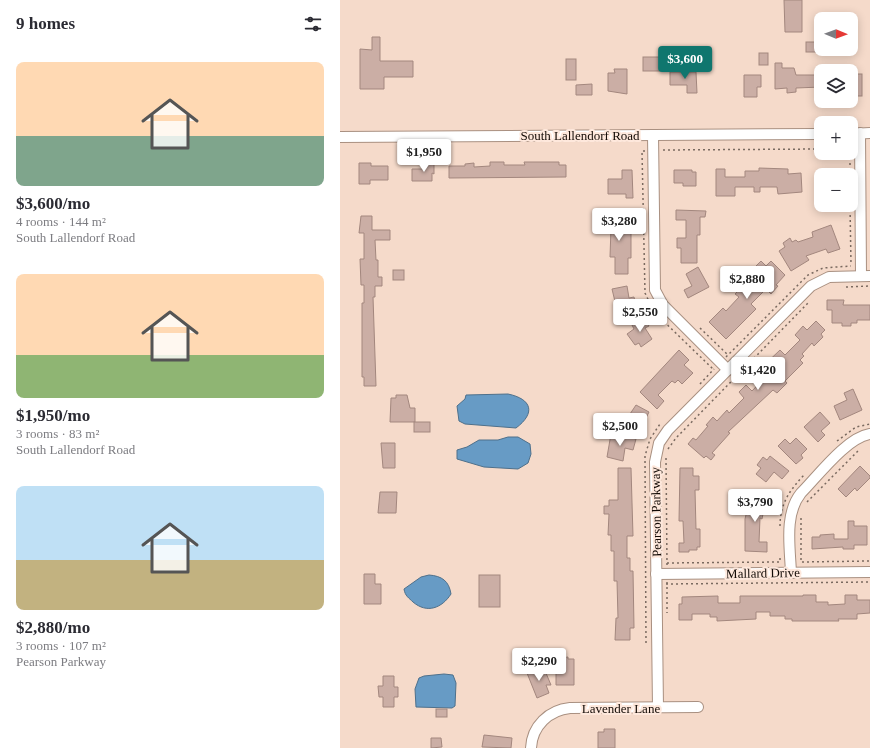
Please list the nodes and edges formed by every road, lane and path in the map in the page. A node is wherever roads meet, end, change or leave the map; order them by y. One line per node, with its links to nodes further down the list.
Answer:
1 (860, 133): 8 (street, Pearson Parkway)
2 (814, 134): 3 (street, South Lallendorf Road)
3 (653, 135): 4 (street, South Lallendorf Road); 6 (street)
4 (340, 137)
5 (814, 149): 6 (path)
6 (653, 150): 7 (path); 14 (street)
7 (642, 151)
8 (865, 276): 14 (street, Pearson Parkway)
9 (870, 286): 10 (path)
10 (843, 287)
11 (810, 301): 19 (path)
12 (695, 323): 13 (path)
13 (728, 355)
14 (728, 370): 29 (street, Pearson Parkway)
15 (870, 424): 17 (path)
16 (870, 434): 28 (street)
17 (835, 443)
18 (860, 449): 22 (path)
19 (667, 451)
20 (666, 454): 29 (path)
21 (805, 474): 24 (path)
22 (804, 506)
23 (801, 514): 26 (path)
24 (780, 531)
25 (780, 554): 29 (path)
26 (870, 562)
27 (870, 572): 28 (street, Mallard Drive)
28 (791, 573): 29 (street, Mallard Drive)
29 (660, 577): 30 (path); 31 (path); 33 (street, Pearson Parkway)
30 (870, 582)
31 (667, 613)
32 (698, 707): 33 (street, Lavender Lane)
33 (658, 708): 34 (street, Lavender Lane)
34 (531, 748)

